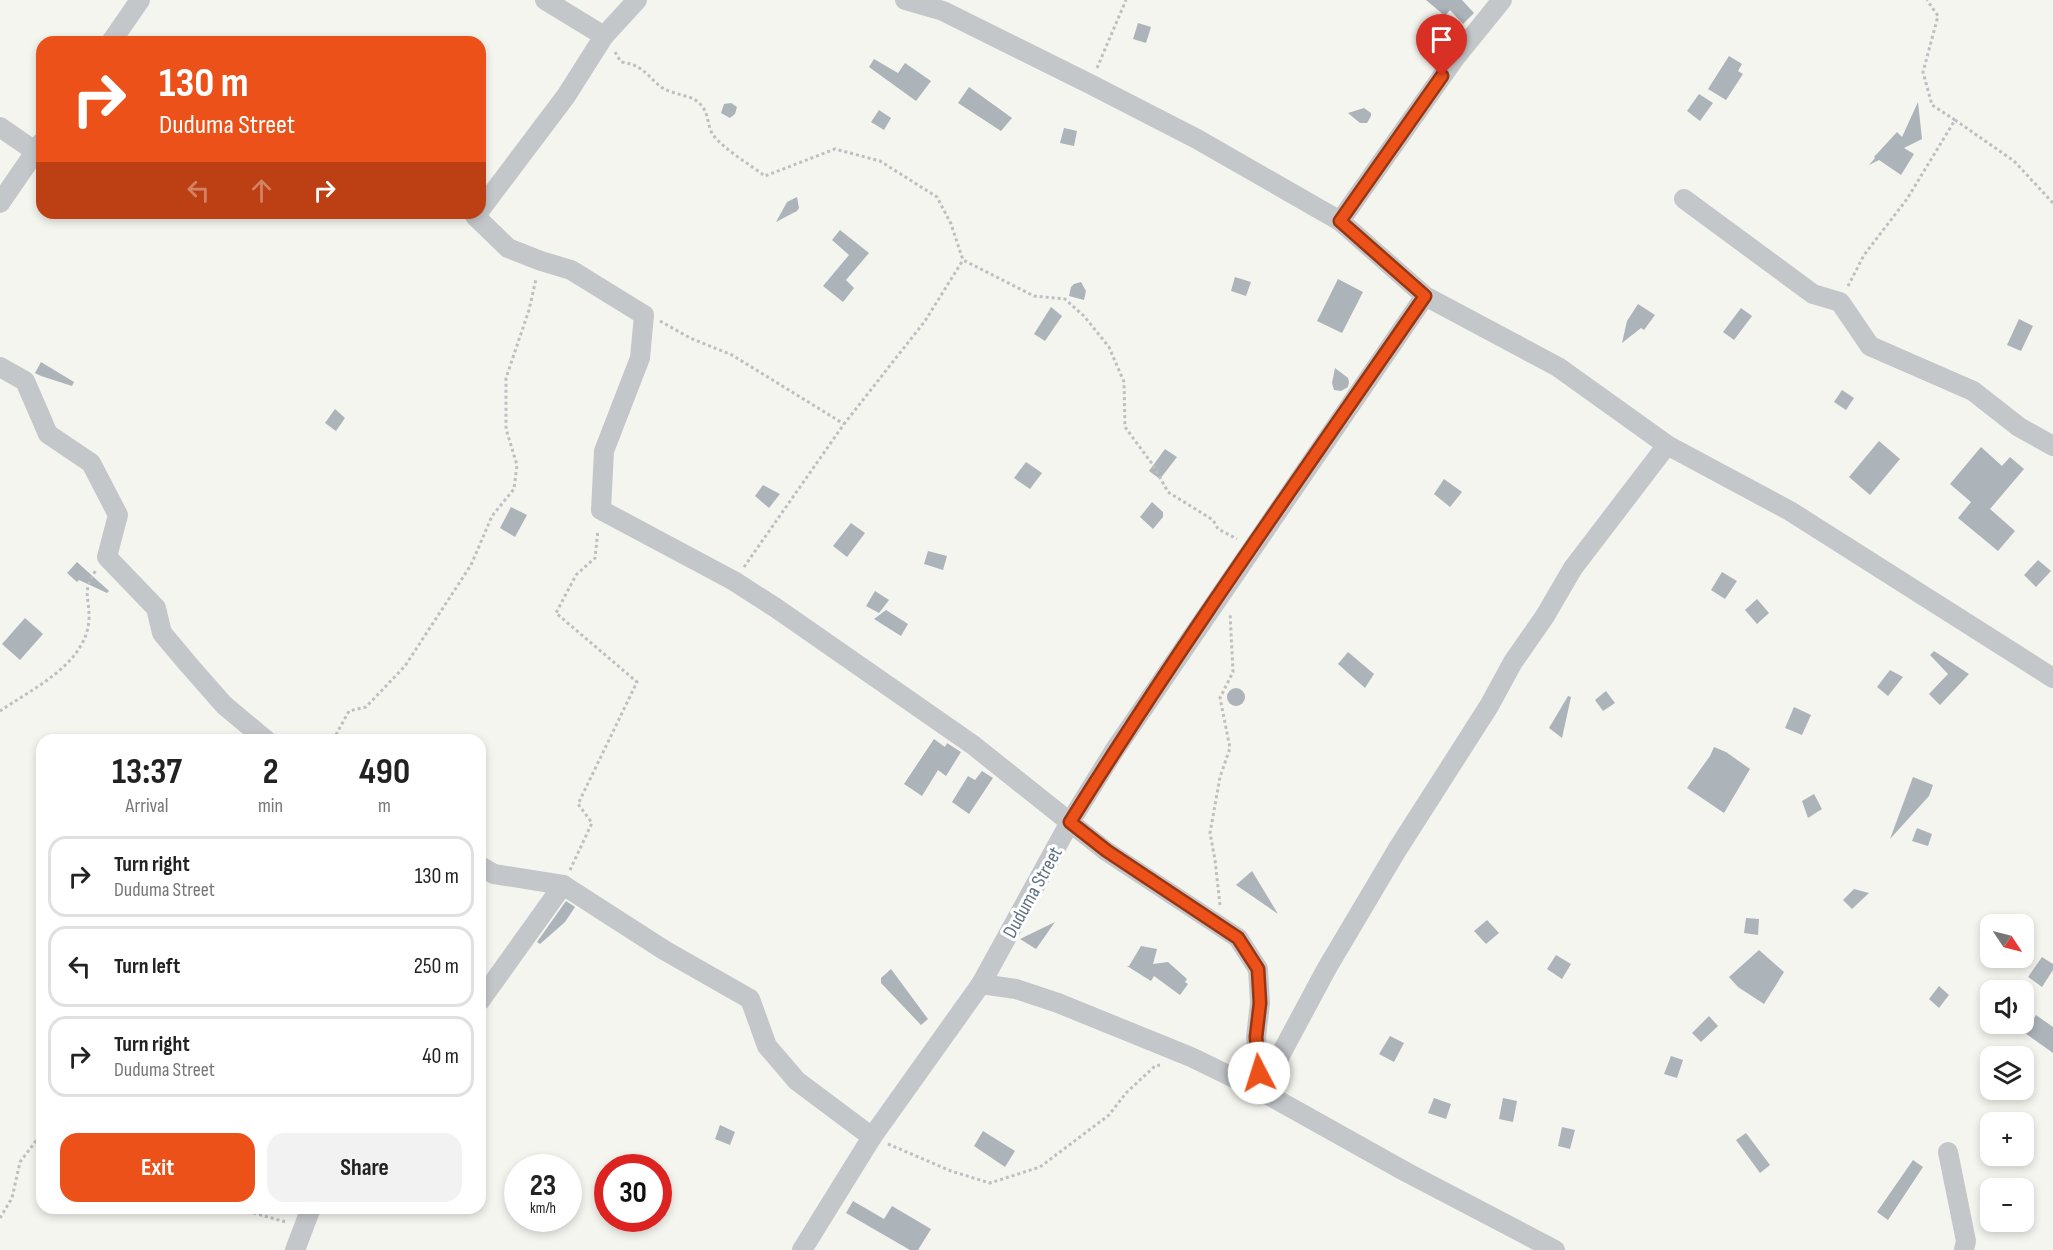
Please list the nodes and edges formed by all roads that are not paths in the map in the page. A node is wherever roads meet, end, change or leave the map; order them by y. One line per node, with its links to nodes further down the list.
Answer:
1 (140, 0): 6 (street)
2 (545, 0): 7 (street)
3 (637, 0): 7 (street)
4 (905, 0): 15 (street)
5 (1502, 0): 15 (street)
6 (115, 36)
7 (604, 36): 12 (street)
8 (0, 127): 9 (street)
9 (36, 148)
10 (36, 155): 13 (street)
11 (1684, 199): 19 (street)
12 (486, 200)
13 (0, 203)
14 (481, 219): 22 (street)
15 (1340, 221): 16 (street)
16 (1425, 296): 18 (street); 22 (street, Duduma Street)
17 (0, 367): 21 (street)
18 (1667, 445): 20 (street); 27 (street)
19 (2053, 446)
20 (2053, 678)
21 (259, 734)
22 (1070, 822): 25 (street, Duduma Street); 27 (street)
23 (486, 869): 24 (street)
24 (563, 885): 26 (street); 28 (street)
25 (981, 984): 27 (street); 28 (street, Duduma Street)
26 (486, 993)
27 (1261, 1091): 33 (street)
28 (872, 1137): 32 (street, Duduma Street)
29 (1948, 1152): 34 (street)
30 (309, 1214): 31 (street)
31 (295, 1250)
32 (802, 1250)
33 (1555, 1250)
34 (1964, 1250)

